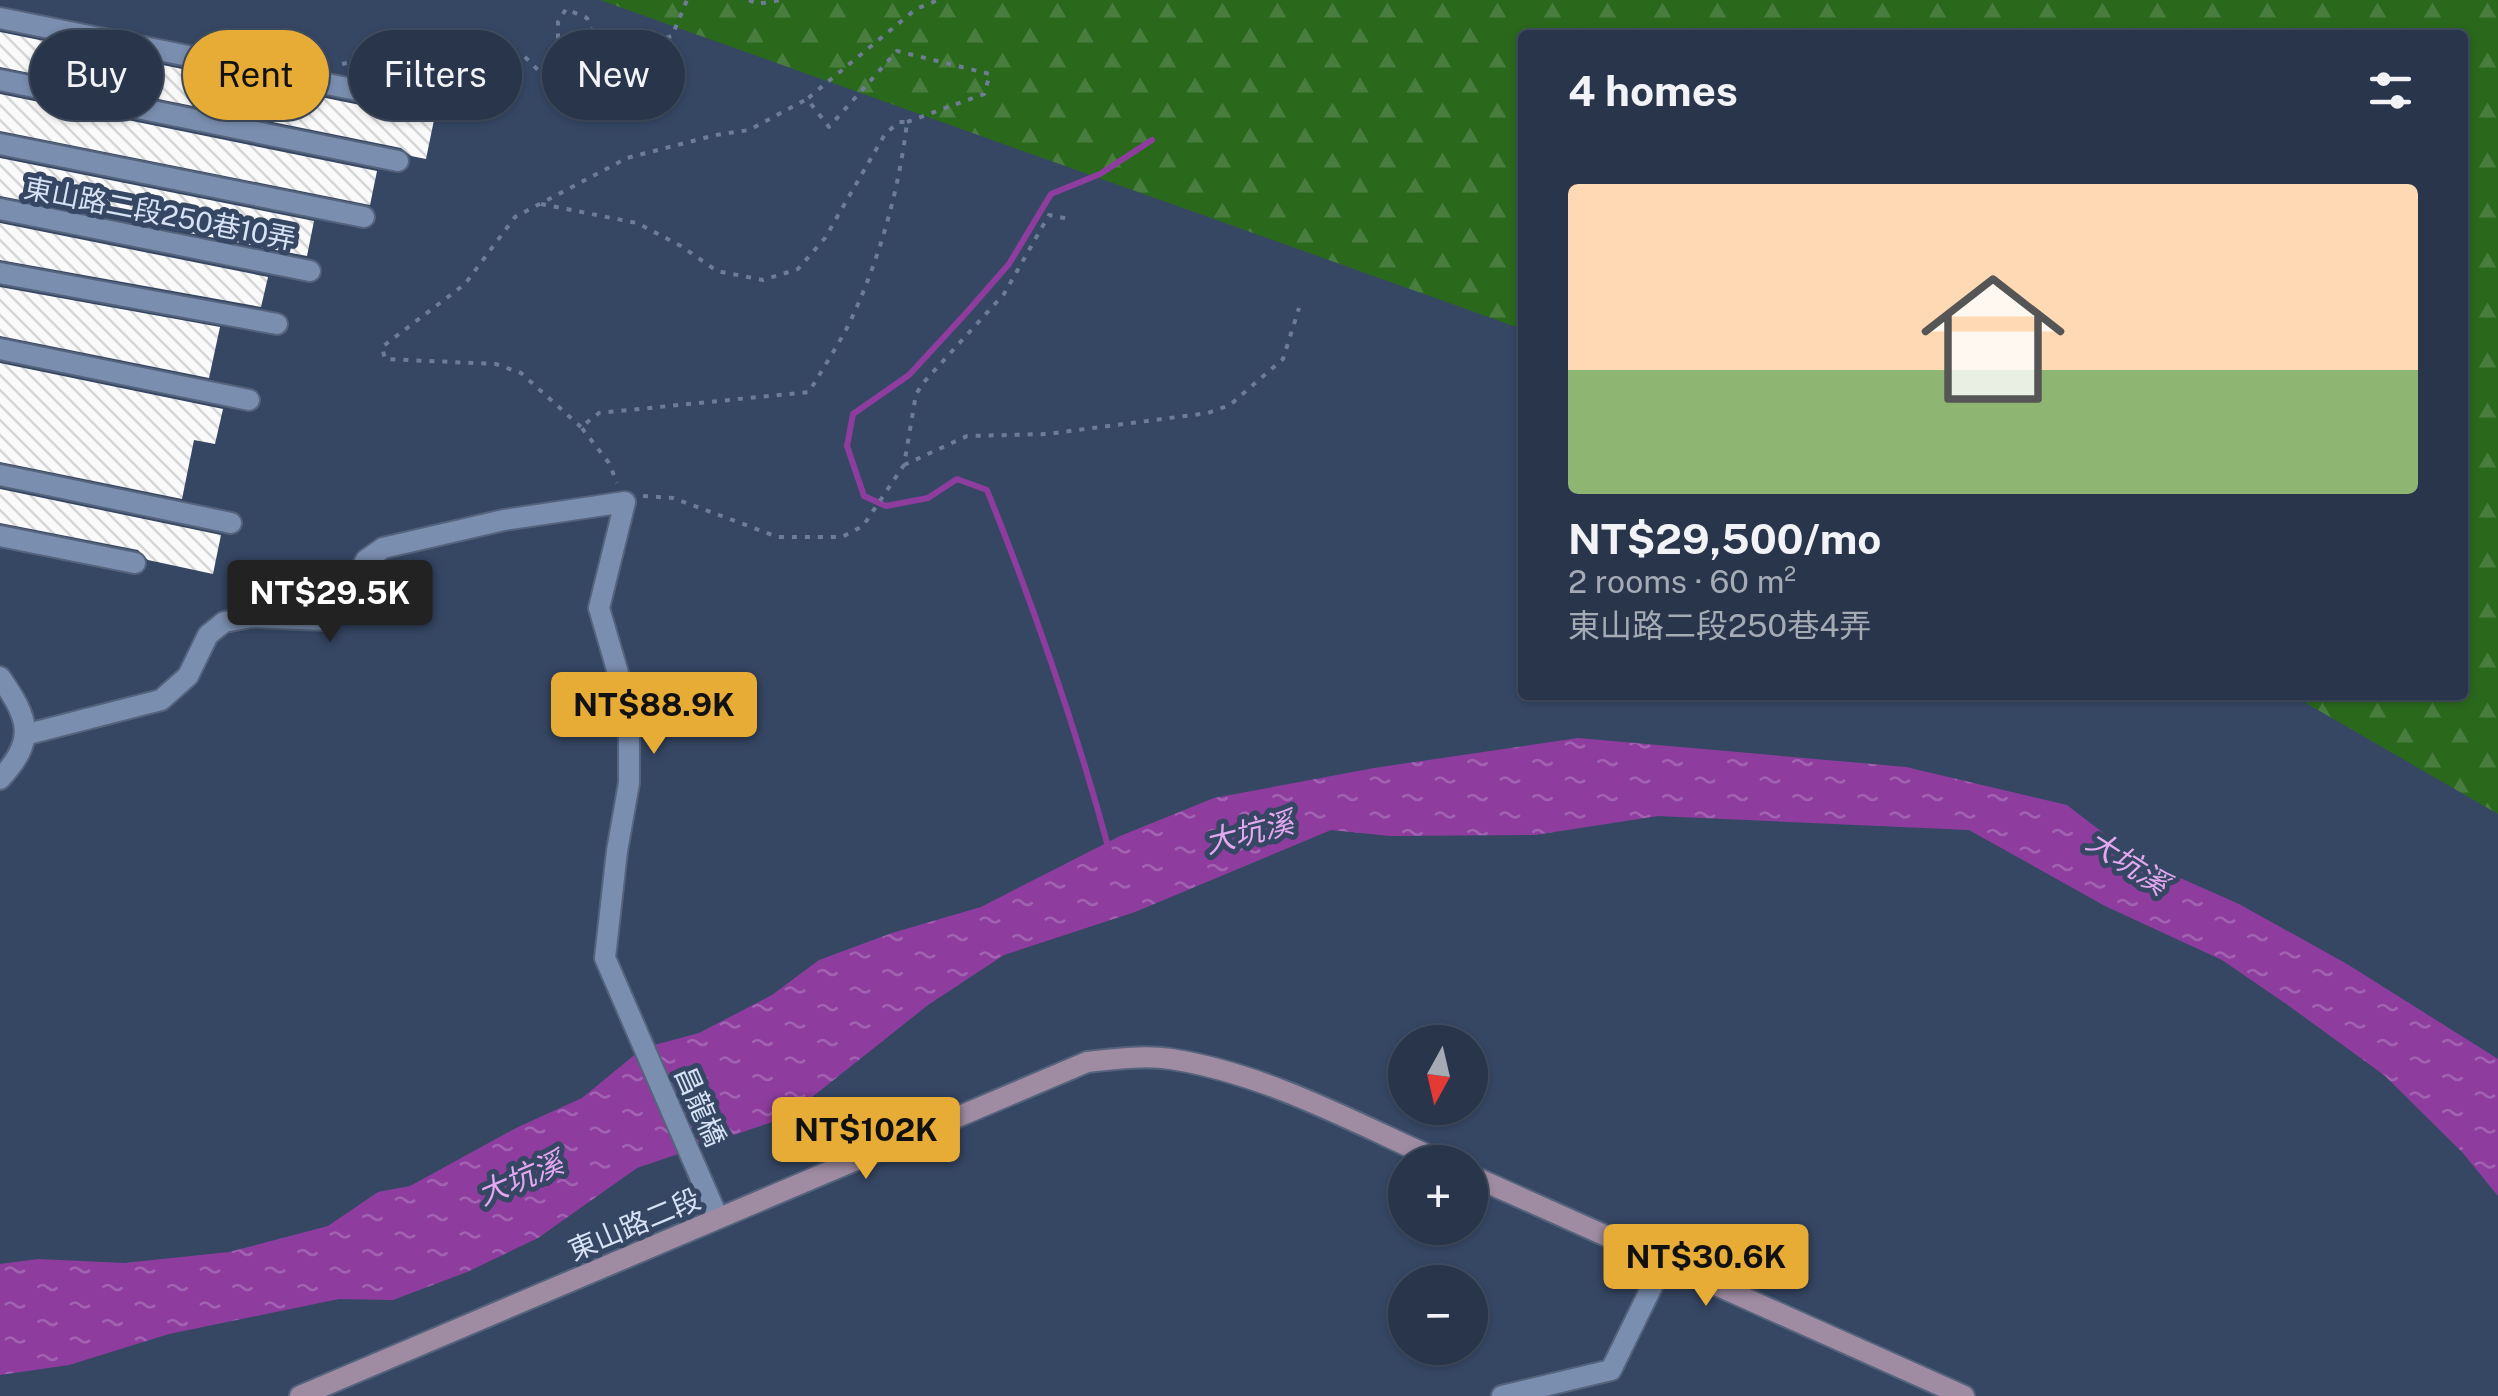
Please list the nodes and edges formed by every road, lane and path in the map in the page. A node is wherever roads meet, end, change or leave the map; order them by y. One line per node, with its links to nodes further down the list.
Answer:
1 (687, 0): 7 (path)
2 (749, 0): 3 (path)
3 (781, 0)
4 (938, 0): 9 (path)
5 (0, 18): 6 (street)
6 (183, 54)
7 (329, 68)
8 (0, 80): 12 (street)
9 (807, 99): 10 (path); 13 (path)
10 (907, 122): 13 (path); 23 (path)
11 (0, 144): 15 (street)
12 (398, 161)
13 (541, 204): 23 (path)
14 (0, 209): 17 (street, 東山路二段250巷10弄)
15 (364, 217)
16 (1070, 219): 24 (path)
17 (310, 271)
18 (0, 273): 20 (street)
19 (1299, 308): 24 (path)
20 (277, 324)
21 (0, 349): 22 (street)
22 (249, 400)
23 (581, 427): 26 (path)
24 (904, 465): 26 (path)
25 (0, 475): 27 (street)
26 (624, 502): 31 (street); 35 (street, 昌龍橋)
27 (232, 523)
28 (0, 536): 29 (street)
29 (135, 563)
30 (0, 677): 31 (street)
31 (28, 734): 32 (street)
32 (0, 779)
33 (1404, 1145): 35 (main road, 東山路二段)
34 (1488, 1183): 36 (main road)
35 (718, 1218): 37 (main road, 東山路二段)
36 (1664, 1262): 38 (street); 39 (main road)
37 (300, 1396)
38 (1502, 1396)
39 (1964, 1396)

